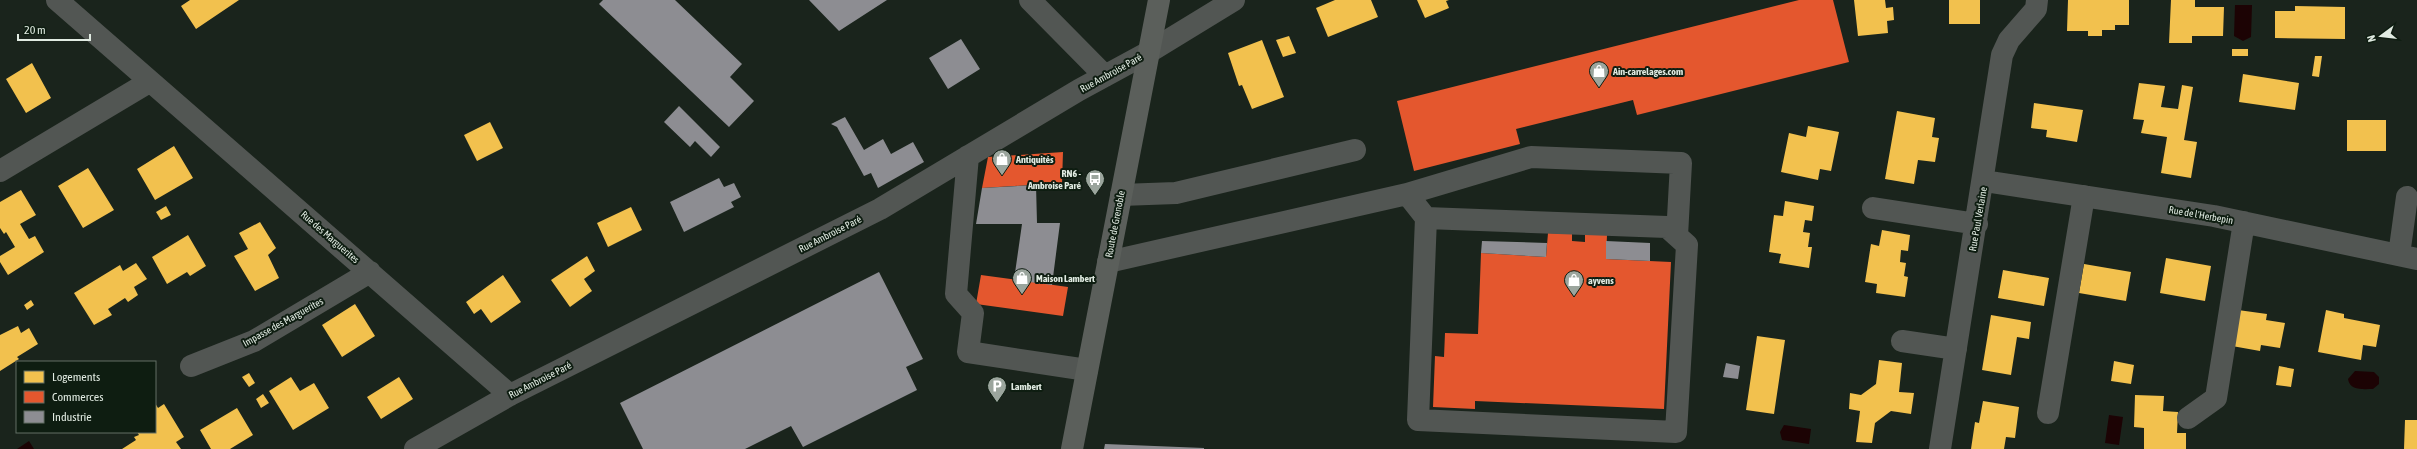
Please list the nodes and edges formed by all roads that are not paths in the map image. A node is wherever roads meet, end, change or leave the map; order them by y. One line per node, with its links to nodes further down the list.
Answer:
1 (1030, 0): 7 (street)
2 (1159, 0): 6 (main road, Route de Grenoble)
3 (1234, 0): 6 (street, Rue Ambroise Paré)
4 (2037, 0): 12 (street, Rue Paul Verlaine)
5 (62, 1): 8 (street, Rue des Marguerites)
6 (1149, 52): 7 (street, Rue Ambroise Paré); 14 (main road, Route de Grenoble)
7 (1105, 76): 10 (street, Rue Ambroise Paré)
8 (149, 82): 11 (street); 24 (street, Rue des Marguerites)
9 (1355, 150): 14 (street)
10 (968, 156): 28 (street); 29 (street, Rue Ambroise Paré)
11 (0, 171)
12 (1984, 181): 15 (street, Rue de l'Herbepin); 20 (street, Rue Paul Verlaine)
13 (1407, 194): 18 (street); 21 (street); 23 (street)
14 (1121, 195): 23 (main road, Route de Grenoble)
15 (2084, 196): 19 (street, Rue de l'Herbepin); 30 (street)
16 (2407, 197): 22 (street)
17 (1873, 208): 20 (street)
18 (1426, 218): 21 (street); 21 (street)
19 (2244, 222): 22 (street, Rue de l'Herbepin); 31 (street)
20 (1977, 224): 26 (street, Rue Paul Verlaine)
21 (1677, 236)
22 (2408, 257)
23 (1108, 262): 28 (main road, Route de Grenoble)
24 (370, 272): 27 (street, Impasse des Marguerites); 29 (street, Rue des Marguerites)
25 (1902, 341): 26 (street)
26 (1956, 350): 34 (street, Rue Paul Verlaine)
27 (192, 366)
28 (1087, 370): 33 (main road, Route de Grenoble)
29 (510, 395): 32 (street, Rue Ambroise Paré)
30 (2048, 413)
31 (2188, 418)
32 (418, 448)
33 (1072, 449)
34 (1940, 449)

